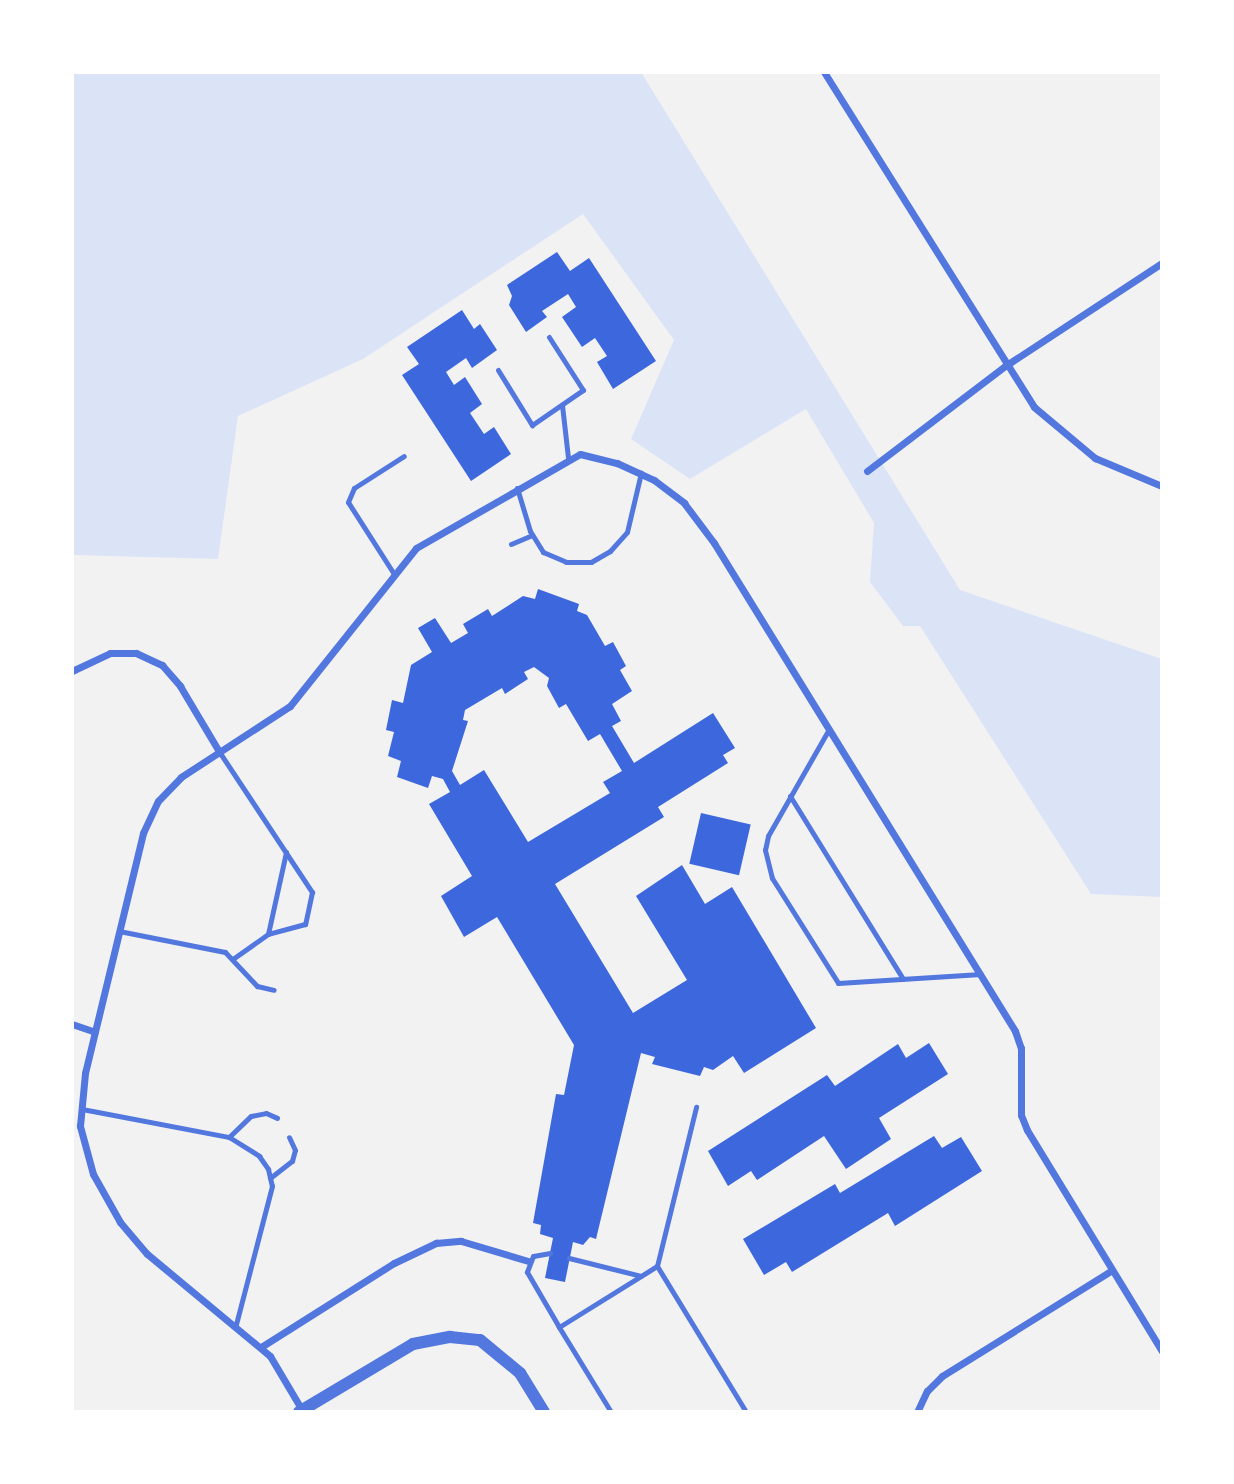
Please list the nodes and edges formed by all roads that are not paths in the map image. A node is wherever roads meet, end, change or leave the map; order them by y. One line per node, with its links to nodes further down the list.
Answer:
1 (824, 72): 4 (street)
2 (1162, 263): 4 (street)
3 (549, 337): 6 (lane)
4 (1005, 366): 9 (street); 11 (street)
5 (498, 370): 6 (lane)
6 (562, 405): 8 (lane)
7 (404, 456): 15 (lane)
8 (568, 458): 10 (street); 12 (street)
9 (867, 471)
10 (641, 473): 13 (lane); 17 (street)
11 (1162, 486)
12 (517, 488): 13 (lane); 15 (street)
13 (532, 535): 14 (lane)
14 (511, 544)
15 (394, 574): 18 (street)
16 (72, 671): 18 (street)
17 (830, 729): 19 (lane); 24 (street)
18 (220, 753): 20 (lane); 21 (street)
19 (790, 796): 25 (lane); 25 (lane)
20 (286, 852): 22 (lane); 22 (lane)
21 (120, 931): 23 (lane); 28 (street)
22 (268, 934): 23 (lane)
23 (234, 958): 26 (lane)
24 (981, 974): 25 (lane); 39 (street)
25 (902, 979)
26 (274, 990)
27 (72, 1024): 28 (street)
28 (95, 1032): 30 (street)
29 (696, 1107): 38 (lane)
30 (82, 1109): 32 (lane); 41 (street)
31 (277, 1118): 32 (lane)
32 (229, 1137): 34 (lane)
33 (289, 1138): 34 (lane)
34 (270, 1178): 41 (lane)
35 (550, 1253): 37 (lane)
36 (569, 1258): 40 (lane)
37 (528, 1261): 42 (lane); 43 (street)
38 (657, 1266): 40 (lane); 48 (lane)
39 (1111, 1271): 44 (street); 49 (street)
40 (640, 1276): 42 (lane)
41 (236, 1324): 43 (street)
42 (559, 1327): 47 (lane)
43 (261, 1347): 45 (street)
44 (1162, 1351)
45 (301, 1412): 46 (street)
46 (544, 1412)
47 (611, 1412)
48 (747, 1412)
49 (917, 1412)

